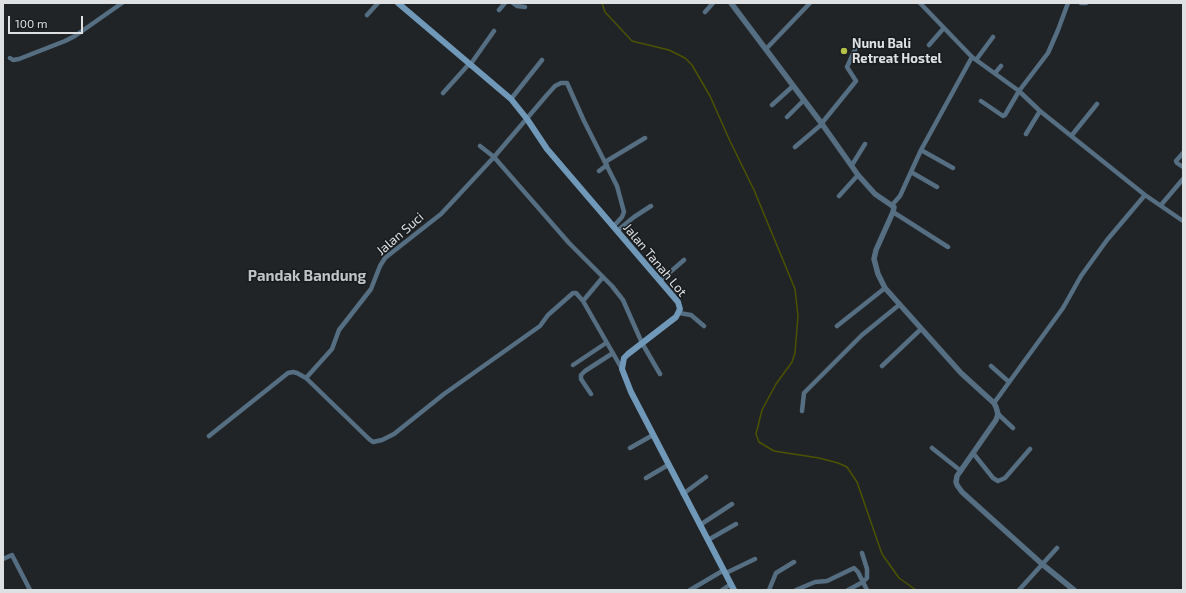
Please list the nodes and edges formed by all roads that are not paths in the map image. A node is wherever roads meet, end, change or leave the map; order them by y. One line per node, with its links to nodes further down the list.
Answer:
1 (122, 3): 23 (street)
2 (378, 3): 16 (street)
3 (398, 3): 26 (main road, Jalan Tanah Lot)
4 (505, 3): 14 (street)
5 (513, 3): 13 (street)
6 (713, 3): 15 (street)
7 (731, 3): 22 (street)
8 (810, 3): 22 (street)
9 (920, 3): 17 (street)
10 (1068, 3): 30 (street)
11 (1081, 3): 12 (street)
12 (1086, 3)
13 (525, 7)
14 (499, 10)
15 (705, 12)
16 (367, 15)
17 (943, 29): 21 (street); 24 (street)
18 (494, 30): 26 (street)
19 (993, 37): 24 (street)
20 (858, 43): 40 (street)
21 (929, 45)
22 (766, 49): 29 (street)
23 (10, 58)
24 (974, 58): 28 (street); 47 (street)
25 (542, 60): 32 (street)
26 (470, 64): 31 (street); 32 (main road, Jalan Tanah Lot)
27 (1002, 66): 28 (street)
28 (995, 73): 30 (street)
29 (793, 86): 33 (street); 36 (street)
30 (1019, 91): 34 (street); 37 (street)
31 (443, 93)
32 (511, 99): 39 (main road, Jalan Tanah Lot)
33 (804, 100): 38 (street); 40 (street)
34 (981, 101)
35 (1097, 104): 42 (street)
36 (772, 105)
37 (1040, 111): 41 (street); 42 (street)
38 (787, 117)
39 (527, 119): 49 (street, Jalan Suci); 50 (street, Jalan Suci); 66 (main road, Jalan Tanah Lot)
40 (822, 123): 46 (street); 51 (street)
41 (1026, 134)
42 (1072, 136): 59 (street)
43 (645, 138): 50 (street)
44 (865, 144): 51 (street)
45 (480, 146): 49 (street)
46 (795, 147)
47 (921, 150): 53 (street); 55 (street)
48 (1183, 152): 52 (street)
49 (494, 157): 69 (street); 86 (street, Jalan Suci)
50 (606, 164): 54 (street); 66 (street)
51 (852, 165): 56 (street)
52 (1183, 167)
53 (953, 168)
54 (599, 171)
55 (911, 172): 58 (street); 61 (street)
56 (858, 175): 60 (street); 61 (street)
57 (1183, 179): 62 (street)
58 (937, 187)
59 (1145, 194): 62 (street); 87 (street)
60 (840, 196)
61 (892, 205): 64 (street)
62 (1161, 205): 65 (street)
63 (651, 206): 66 (street)
64 (893, 212): 67 (street); 71 (street)
65 (1183, 222)
66 (615, 229): 70 (main road, Jalan Tanah Lot)
67 (948, 247)
68 (684, 260): 70 (street)
69 (603, 277): 72 (street); 79 (street)
70 (661, 280): 74 (main road, Jalan Tanah Lot)
71 (885, 288): 73 (street); 76 (street)
72 (583, 301): 78 (street); 86 (street)
73 (900, 305): 77 (street); 90 (street)
74 (678, 313): 75 (street); 79 (main road, Jalan Tanah Lot)
75 (704, 326)
76 (837, 326)
77 (921, 329): 82 (street); 89 (street)
78 (606, 343): 80 (street); 81 (street)
79 (642, 343): 84 (main road, Jalan Tanah Lot); 85 (street)
80 (612, 353): 84 (street); 88 (street)
81 (573, 365)
82 (882, 366)
83 (991, 366): 87 (street)
84 (622, 368): 93 (main road)
85 (660, 374)
86 (306, 378): 94 (street)
87 (1009, 382): 89 (street)
88 (591, 394)
89 (994, 403): 91 (street)
90 (802, 411)
91 (998, 414): 92 (street); 98 (street)
92 (1013, 428)
93 (653, 434): 95 (street); 99 (main road)
94 (209, 436)
95 (630, 448)
96 (932, 448): 100 (street)
97 (1030, 449): 98 (street)
98 (973, 454): 100 (street)
99 (668, 465): 102 (street); 103 (main road)
100 (961, 471): 113 (street)
101 (706, 477): 103 (street)
102 (646, 478)
103 (684, 494): 106 (main road)
104 (732, 504): 106 (street)
105 (736, 524): 107 (street)
106 (700, 525): 107 (main road)
107 (708, 540): 114 (main road)
108 (1057, 548): 113 (street)
109 (862, 553): 115 (street)
110 (3, 559): 117 (street)
111 (755, 559): 114 (street)
112 (794, 562): 120 (street)
113 (1042, 564): 124 (street); 125 (street)
114 (725, 571): 116 (main road); 118 (street)
115 (863, 582): 121 (street); 122 (street); 123 (street)
116 (733, 587): 119 (street)
117 (30, 590)
118 (690, 590)
119 (722, 590)
120 (769, 590)
121 (796, 590)
122 (848, 590)
123 (867, 590)
124 (1019, 590)
125 (1074, 590)

